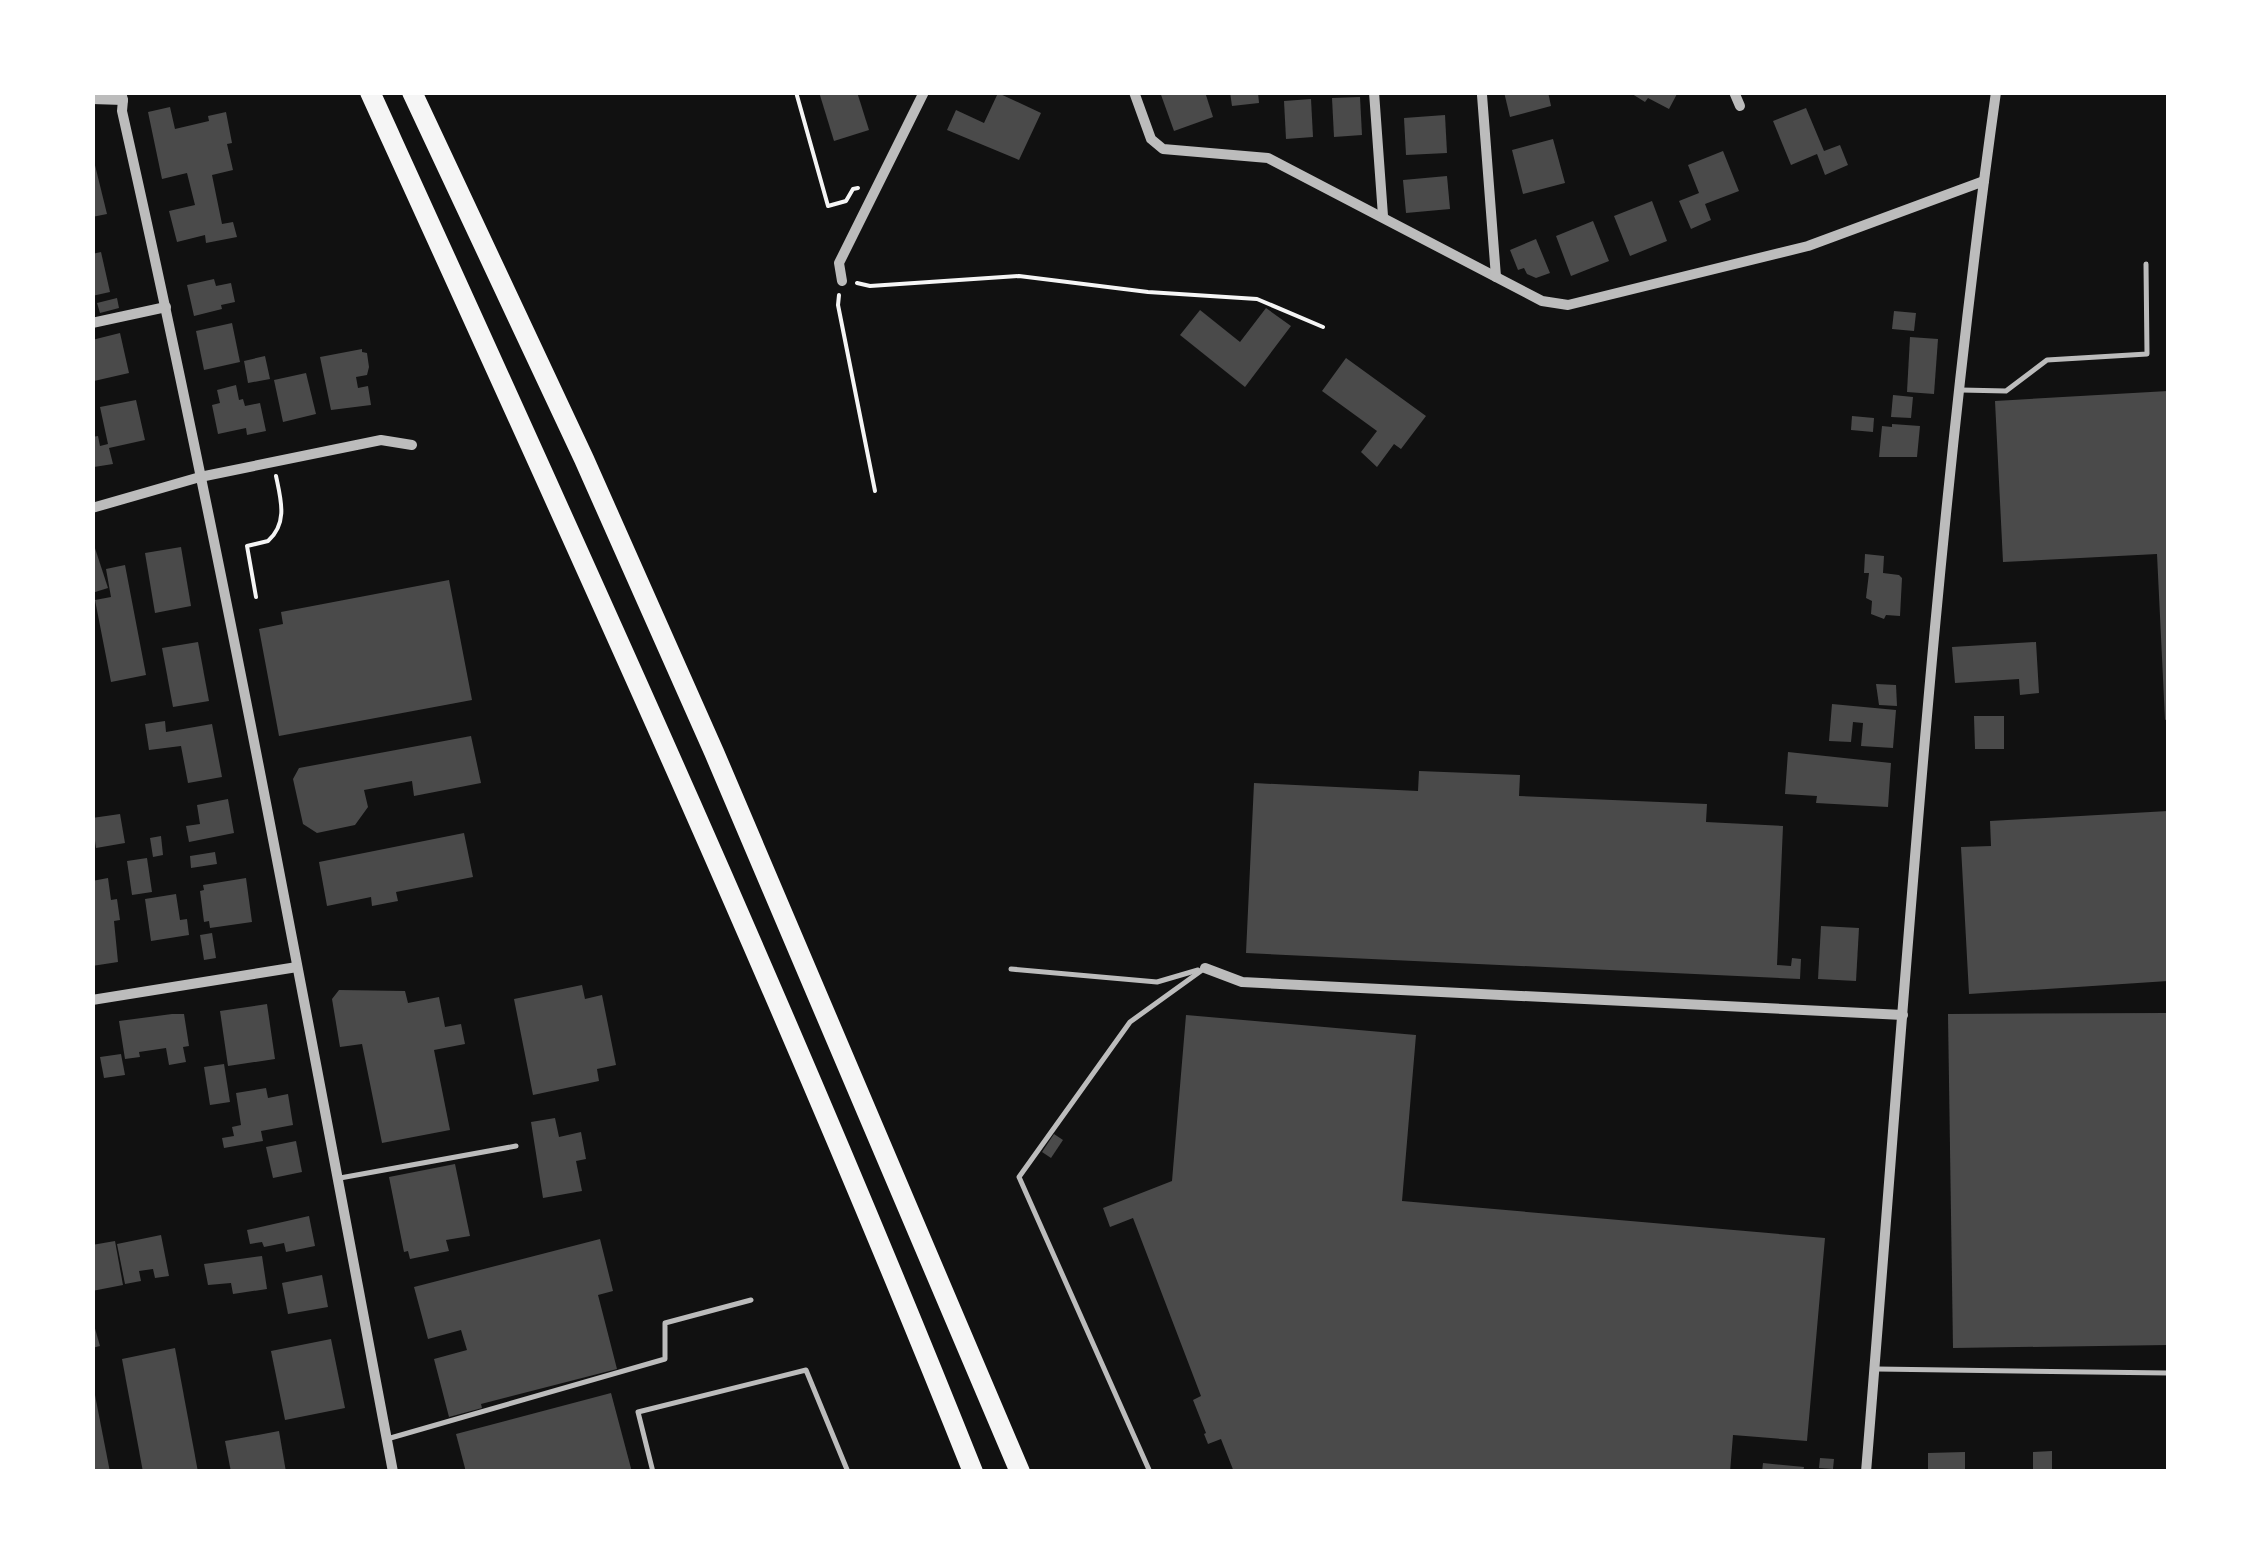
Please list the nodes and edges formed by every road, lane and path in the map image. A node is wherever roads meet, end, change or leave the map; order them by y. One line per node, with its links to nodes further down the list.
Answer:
1 (370, 92): 43 (highway)
2 (412, 92): 44 (highway)
3 (796, 92): 14 (path)
4 (924, 92): 14 (street)
5 (1134, 92): 15 (street)
6 (1374, 92): 15 (street)
7 (1734, 92): 12 (street)
8 (1996, 92): 13 (street)
9 (1482, 94): 17 (street)
10 (126, 95): 11 (street); 19 (street)
11 (92, 99)
12 (1740, 106)
13 (1984, 181): 17 (street); 22 (street)
14 (879, 183): 18 (street)
15 (1383, 216): 17 (street)
16 (2146, 264): 22 (lane)
17 (1496, 277)
18 (842, 281): 21 (path); 26 (path)
19 (166, 306): 20 (street); 25 (street)
20 (92, 323)
21 (1324, 327)
22 (1961, 390): 33 (street)
23 (412, 445): 24 (street)
24 (272, 462): 25 (street); 28 (path)
25 (200, 477): 27 (street); 29 (street)
26 (876, 491)
27 (92, 508)
28 (256, 597)
29 (297, 967): 32 (street); 35 (street)
30 (1206, 968): 31 (lane); 33 (street); 45 (lane)
31 (1012, 969)
32 (92, 1000)
33 (1903, 1016): 37 (street)
34 (516, 1146): 35 (lane)
35 (337, 1178): 39 (street)
36 (751, 1300): 39 (lane)
37 (1875, 1368): 38 (lane); 46 (street)
38 (2168, 1373)
39 (387, 1439): 40 (street)
40 (394, 1472)
41 (653, 1472): 42 (lane)
42 (848, 1472)
43 (972, 1472)
44 (1020, 1472)
45 (1150, 1472)
46 (1866, 1472)

